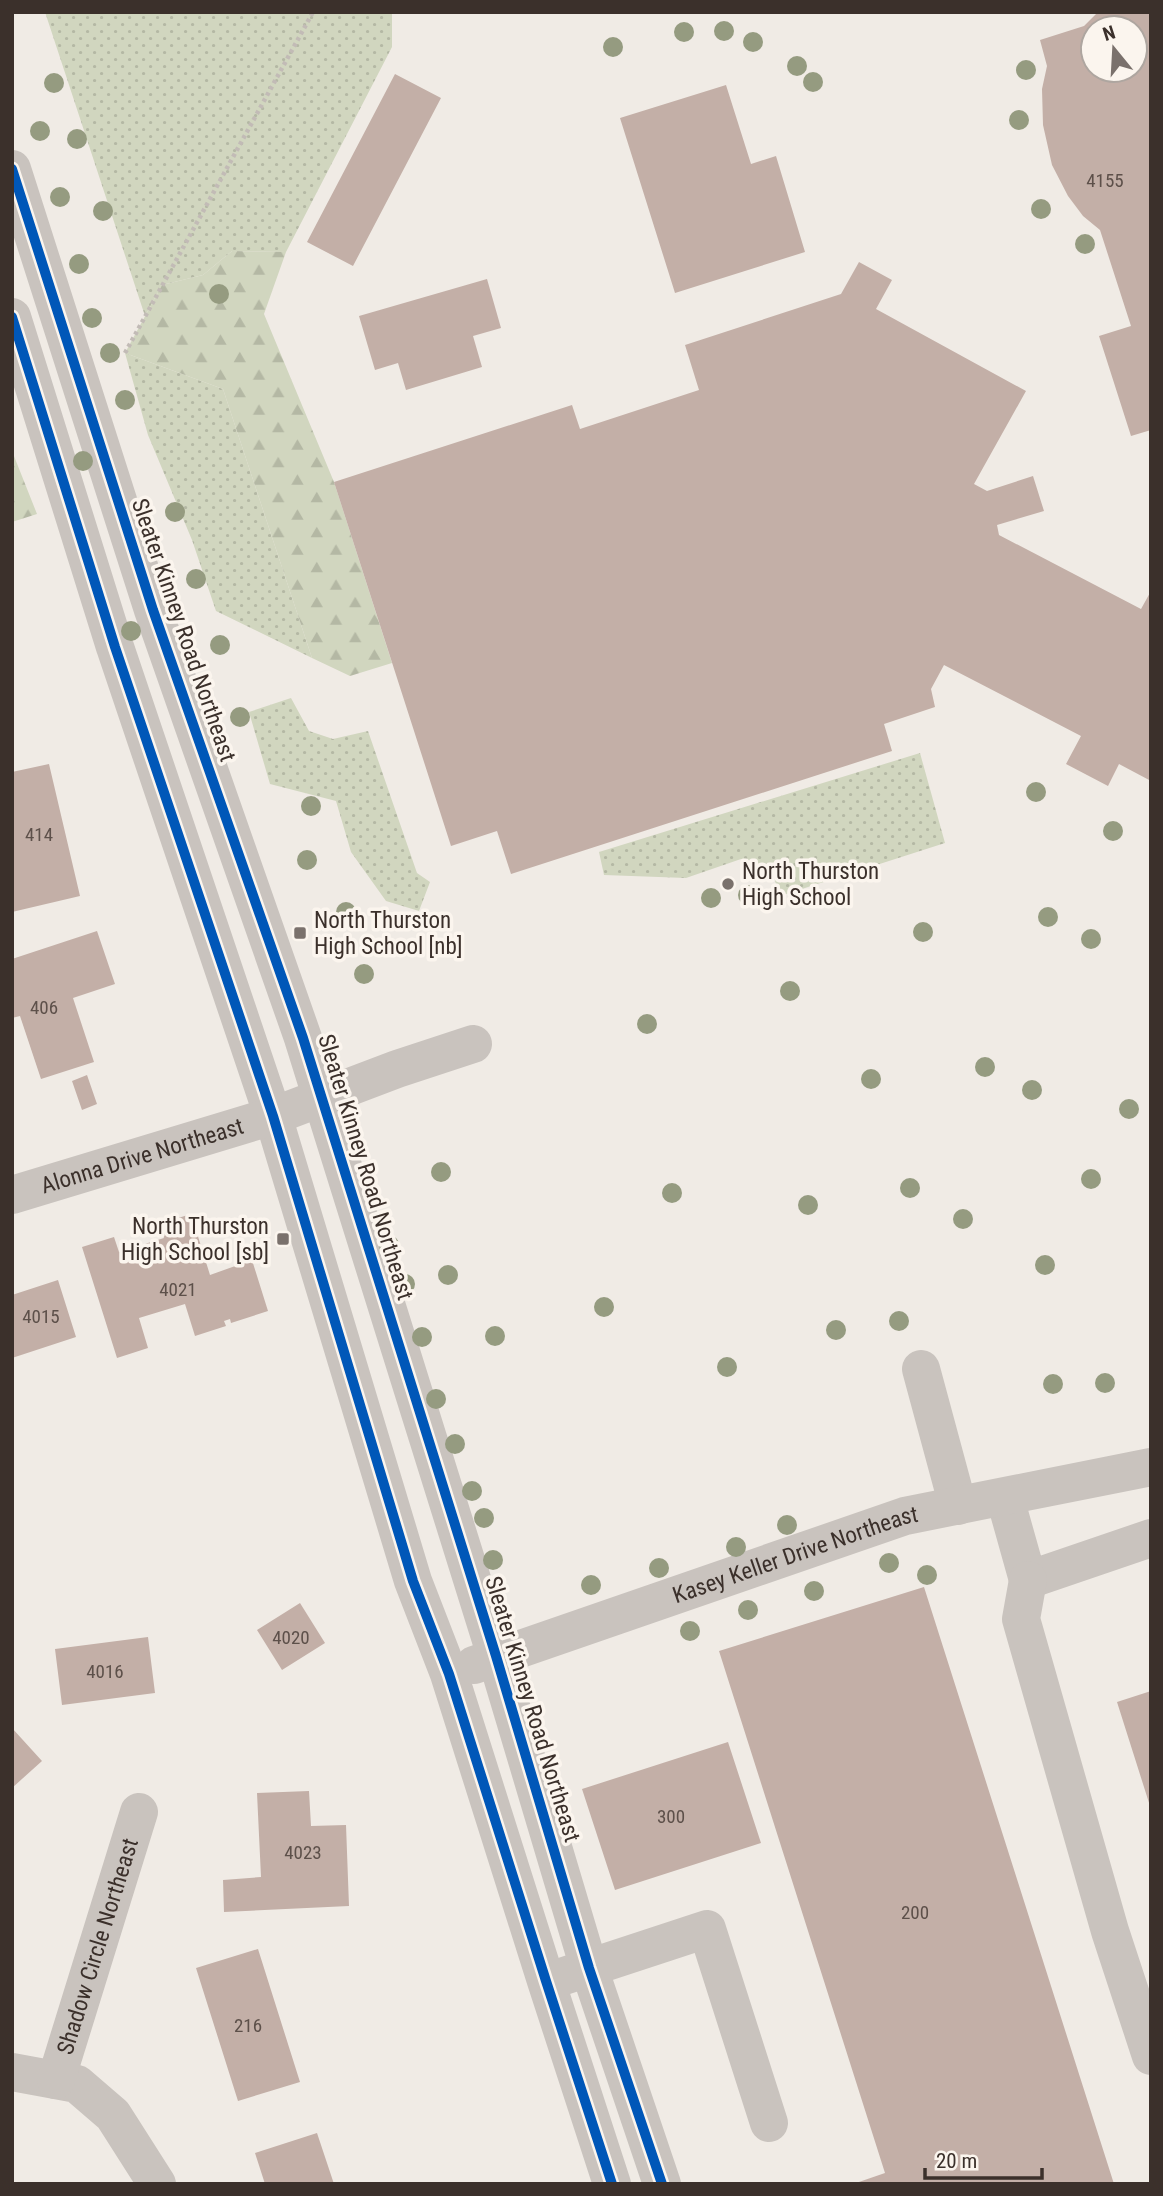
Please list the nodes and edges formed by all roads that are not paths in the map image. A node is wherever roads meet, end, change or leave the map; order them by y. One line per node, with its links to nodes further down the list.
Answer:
1 (12, 169): 4 (street, Sleater Kinney Road Northeast)
2 (12, 317): 5 (street)
3 (473, 1044): 4 (street, Alonna Drive Northeast)
4 (322, 1098): 5 (street, Alonna Drive Northeast); 13 (street, Sleater Kinney Road Northeast)
5 (273, 1116): 6 (street, Alonna Drive Northeast); 14 (street)
6 (12, 1195)
7 (921, 1369): 10 (street)
8 (1151, 1467): 9 (street, Kasey Keller Drive Northeast)
9 (1005, 1498): 10 (street, Kasey Keller Drive Northeast); 12 (street)
10 (958, 1506): 13 (street, Kasey Keller Drive Northeast)
11 (1151, 1538): 12 (street)
12 (1028, 1580): 18 (street)
13 (496, 1656): 14 (street, Kasey Keller Drive Northeast); 16 (street, Sleater Kinney Road Northeast)
14 (449, 1674): 17 (street)
15 (139, 1812): 20 (street, Shadow Circle Northeast)
16 (589, 1968): 17 (street); 21 (street); 24 (street, Sleater Kinney Road Northeast)
17 (546, 1982): 23 (street)
18 (1151, 2056)
19 (12, 2071): 20 (street)
20 (56, 2080): 22 (street)
21 (769, 2123)
22 (158, 2184)
23 (612, 2184)
24 (662, 2184)

